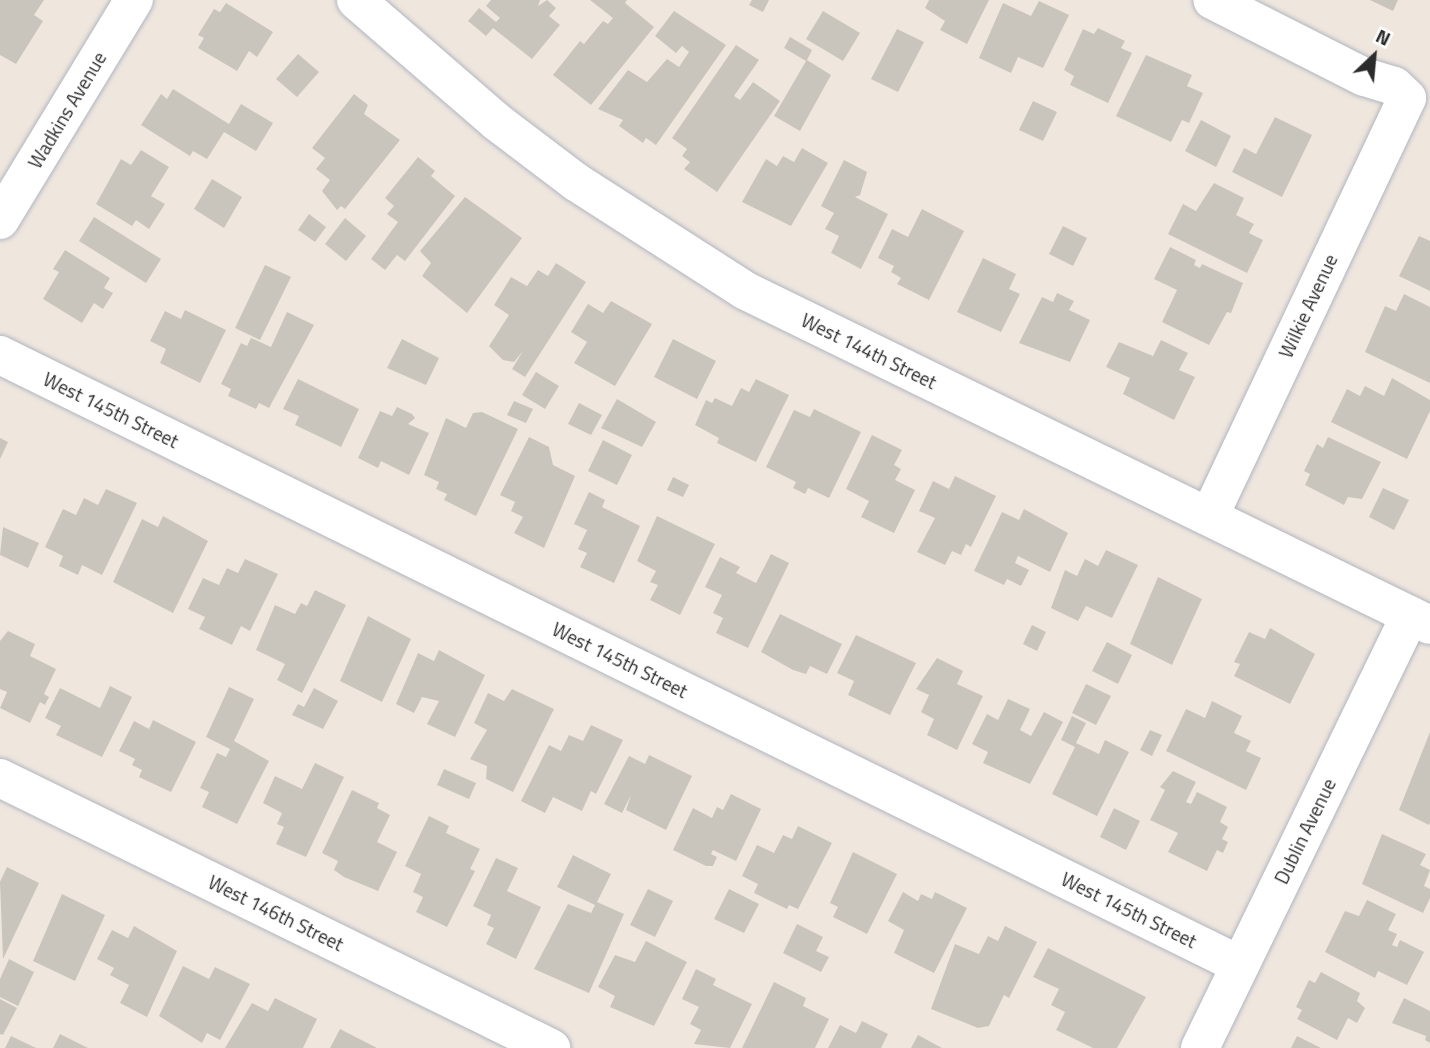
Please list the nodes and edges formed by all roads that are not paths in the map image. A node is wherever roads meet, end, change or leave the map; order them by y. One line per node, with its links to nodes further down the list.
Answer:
1 (134, 0): 4 (street, Wadkins Avenue)
2 (356, 0): 6 (street, West 144th Street)
3 (1212, 0): 6 (street, Wilkie Avenue)
4 (0, 220)
5 (0, 355): 9 (street, West 145th Street)
6 (1210, 515): 7 (street, West 144th Street)
7 (1420, 620): 9 (street, Dublin Avenue)
8 (0, 778): 10 (street, West 146th Street)
9 (1240, 965): 11 (street, Dublin Avenue)
10 (551, 1048)
11 (1200, 1048)

